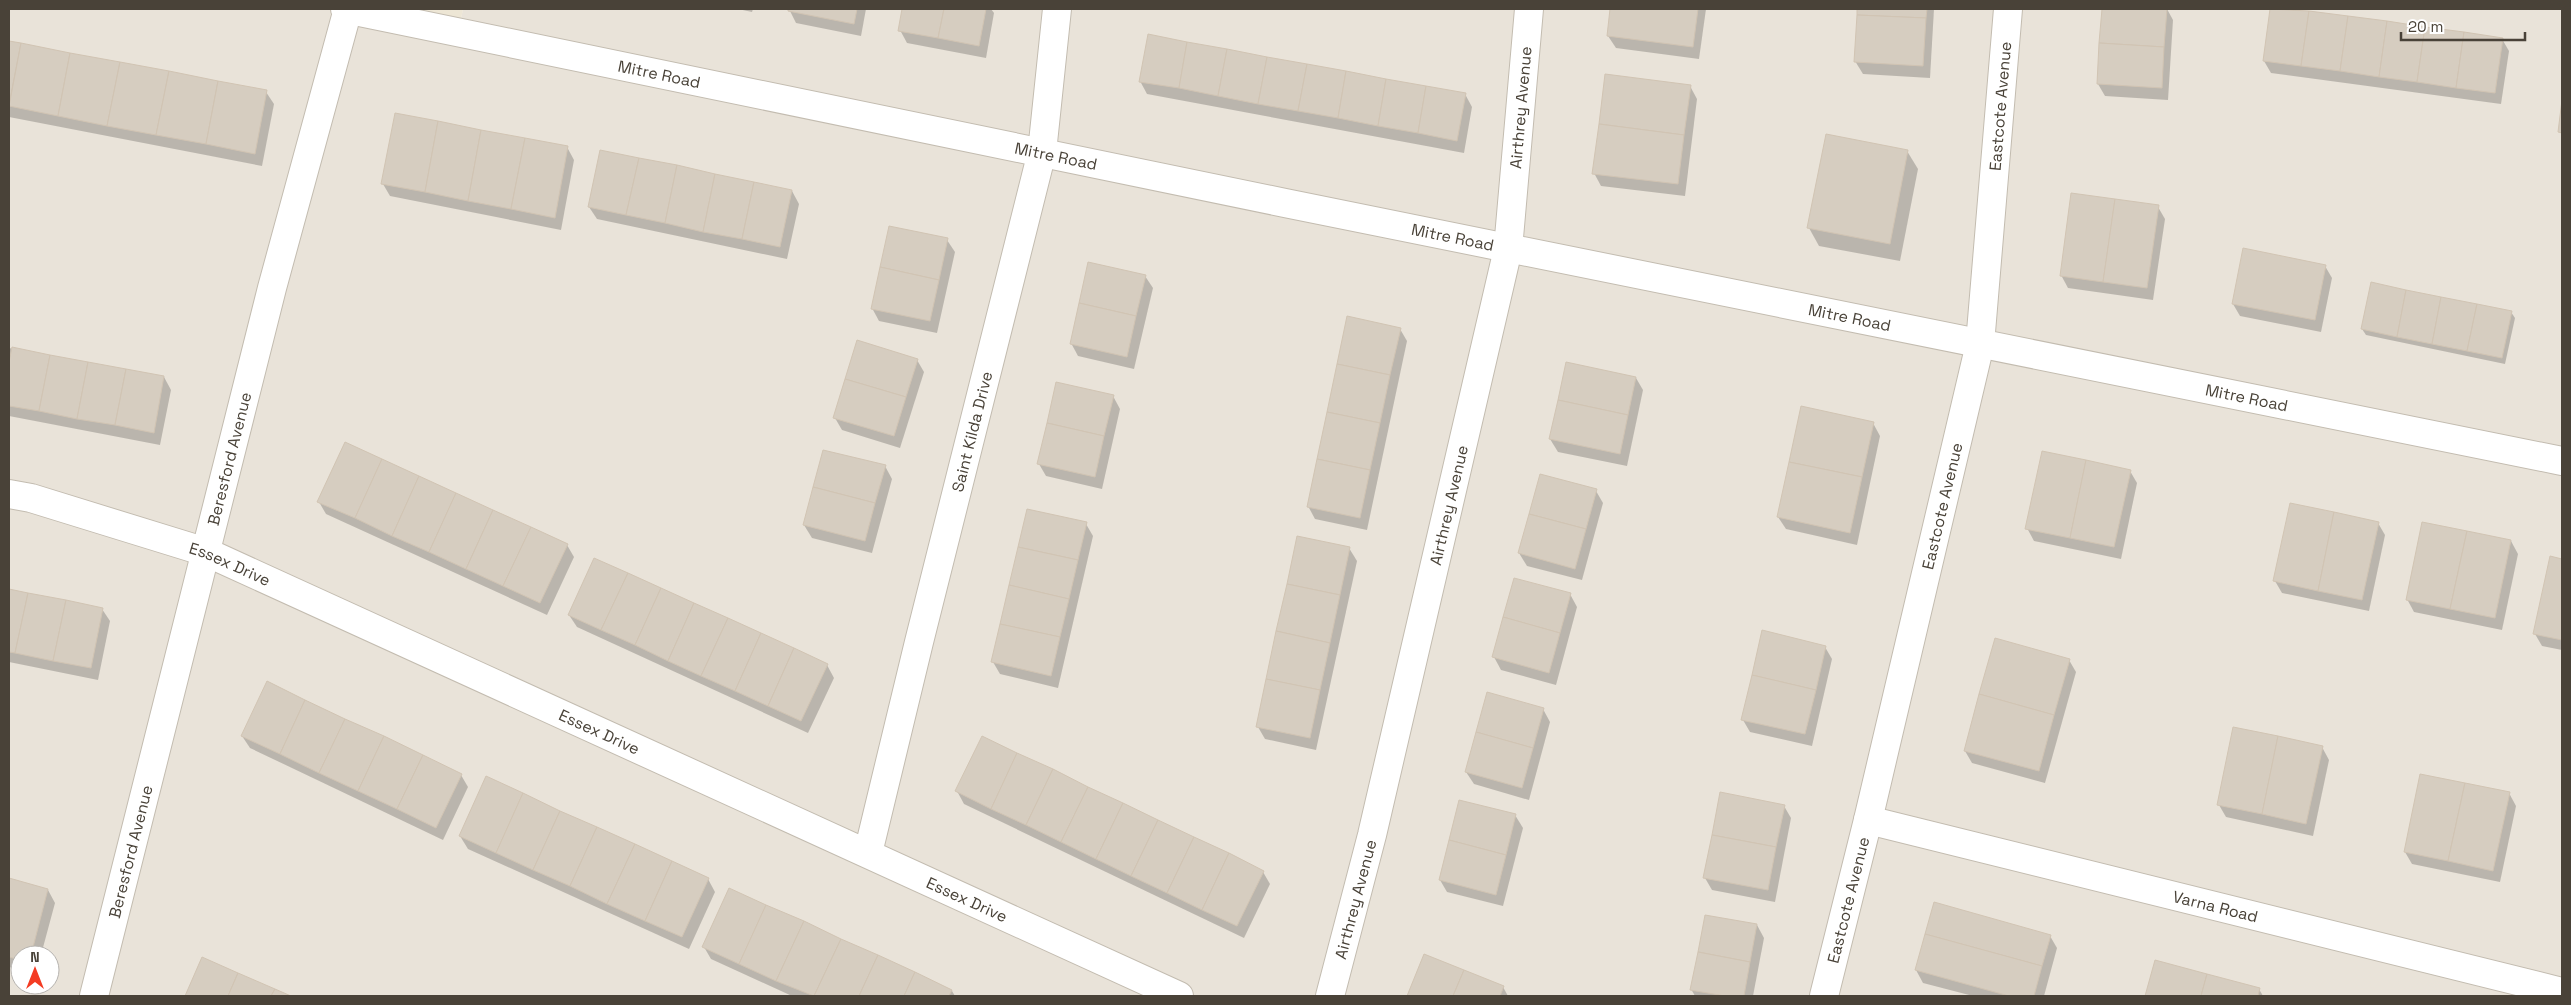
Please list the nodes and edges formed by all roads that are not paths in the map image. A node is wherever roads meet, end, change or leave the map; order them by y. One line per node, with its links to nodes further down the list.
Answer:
1 (346, 9): 5 (street, Mitre Road); 10 (street, Beresford Avenue)
2 (1057, 9): 5 (street, Saint Kilda Drive)
3 (1529, 9): 6 (street, Airthrey Avenue)
4 (2008, 9): 7 (street, Eastcote Avenue)
5 (1042, 152): 6 (street, Mitre Road); 12 (street, Saint Kilda Drive)
6 (1508, 249): 7 (street, Mitre Road); 16 (street, Airthrey Avenue)
7 (1980, 344): 8 (street, Mitre Road); 11 (street, Eastcote Avenue)
8 (2562, 461)
9 (9, 494): 10 (street, Essex Drive)
10 (206, 552): 12 (street, Essex Drive); 14 (street, Beresford Avenue)
11 (1868, 820): 13 (street, Varna Road); 17 (street, Eastcote Avenue)
12 (868, 853): 15 (street, Essex Drive)
13 (2562, 992)
14 (94, 996)
15 (1179, 996)
16 (1330, 996)
17 (1824, 996)

